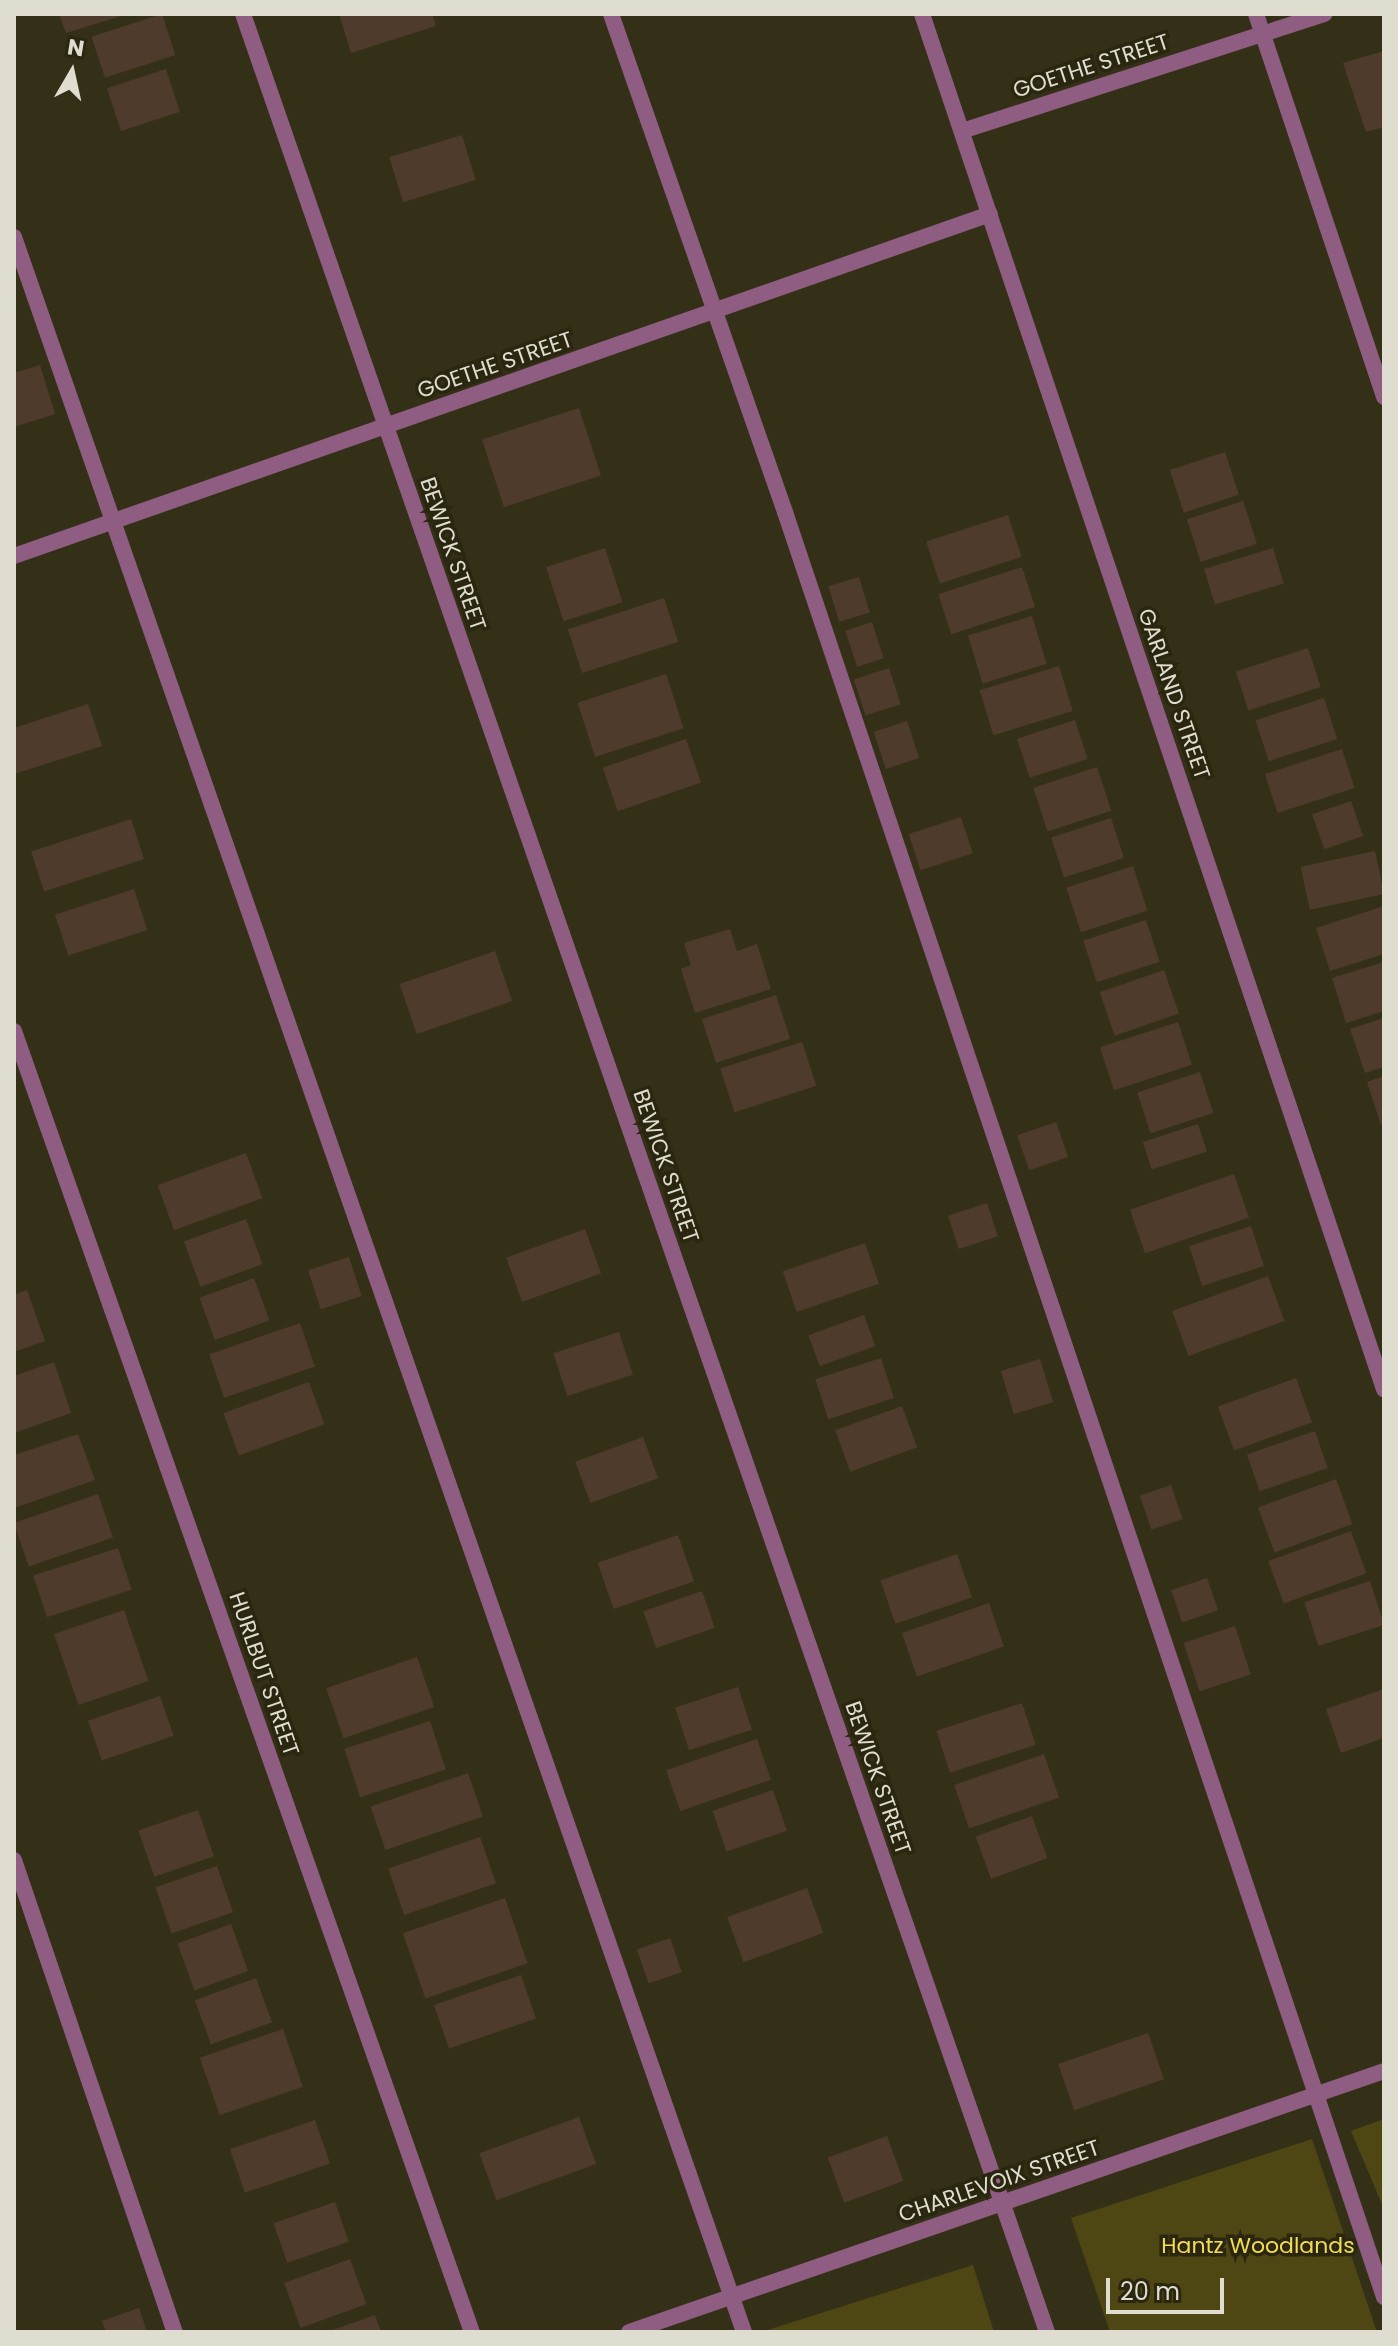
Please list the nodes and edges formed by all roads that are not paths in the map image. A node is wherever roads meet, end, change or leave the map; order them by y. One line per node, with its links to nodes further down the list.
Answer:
1 (243, 14): 12 (street, BEWICK STREET)
2 (611, 14): 10 (street)
3 (922, 14): 7 (street, GARLAND STREET)
4 (1256, 14): 6 (street)
5 (1325, 14): 6 (street, GOETHE STREET)
6 (1263, 33): 7 (street, GOETHE STREET); 11 (street)
7 (962, 131): 8 (street, GARLAND STREET)
8 (990, 214): 10 (street, GOETHE STREET); 16 (street, GARLAND STREET)
9 (14, 237): 13 (street)
10 (712, 312): 12 (street, GOETHE STREET); 19 (street)
11 (1384, 397)
12 (386, 426): 13 (street, GOETHE STREET); 20 (street, BEWICK STREET)
13 (115, 521): 14 (street, GOETHE STREET); 21 (street)
14 (14, 556)
15 (14, 1031): 24 (street, HURLBUT STREET)
16 (1384, 1389)
17 (14, 1860): 23 (street)
18 (1384, 2071): 19 (street, CHARLEVOIX STREET)
19 (1314, 2095): 20 (street, CHARLEVOIX STREET); 22 (street)
20 (1003, 2203): 21 (street, CHARLEVOIX STREET); 27 (street, BEWICK STREET)
21 (731, 2297): 25 (street, CHARLEVOIX STREET); 26 (street)
22 (1384, 2297)
23 (175, 2332)
24 (472, 2332)
25 (629, 2332)
26 (744, 2332)
27 (1047, 2332)

